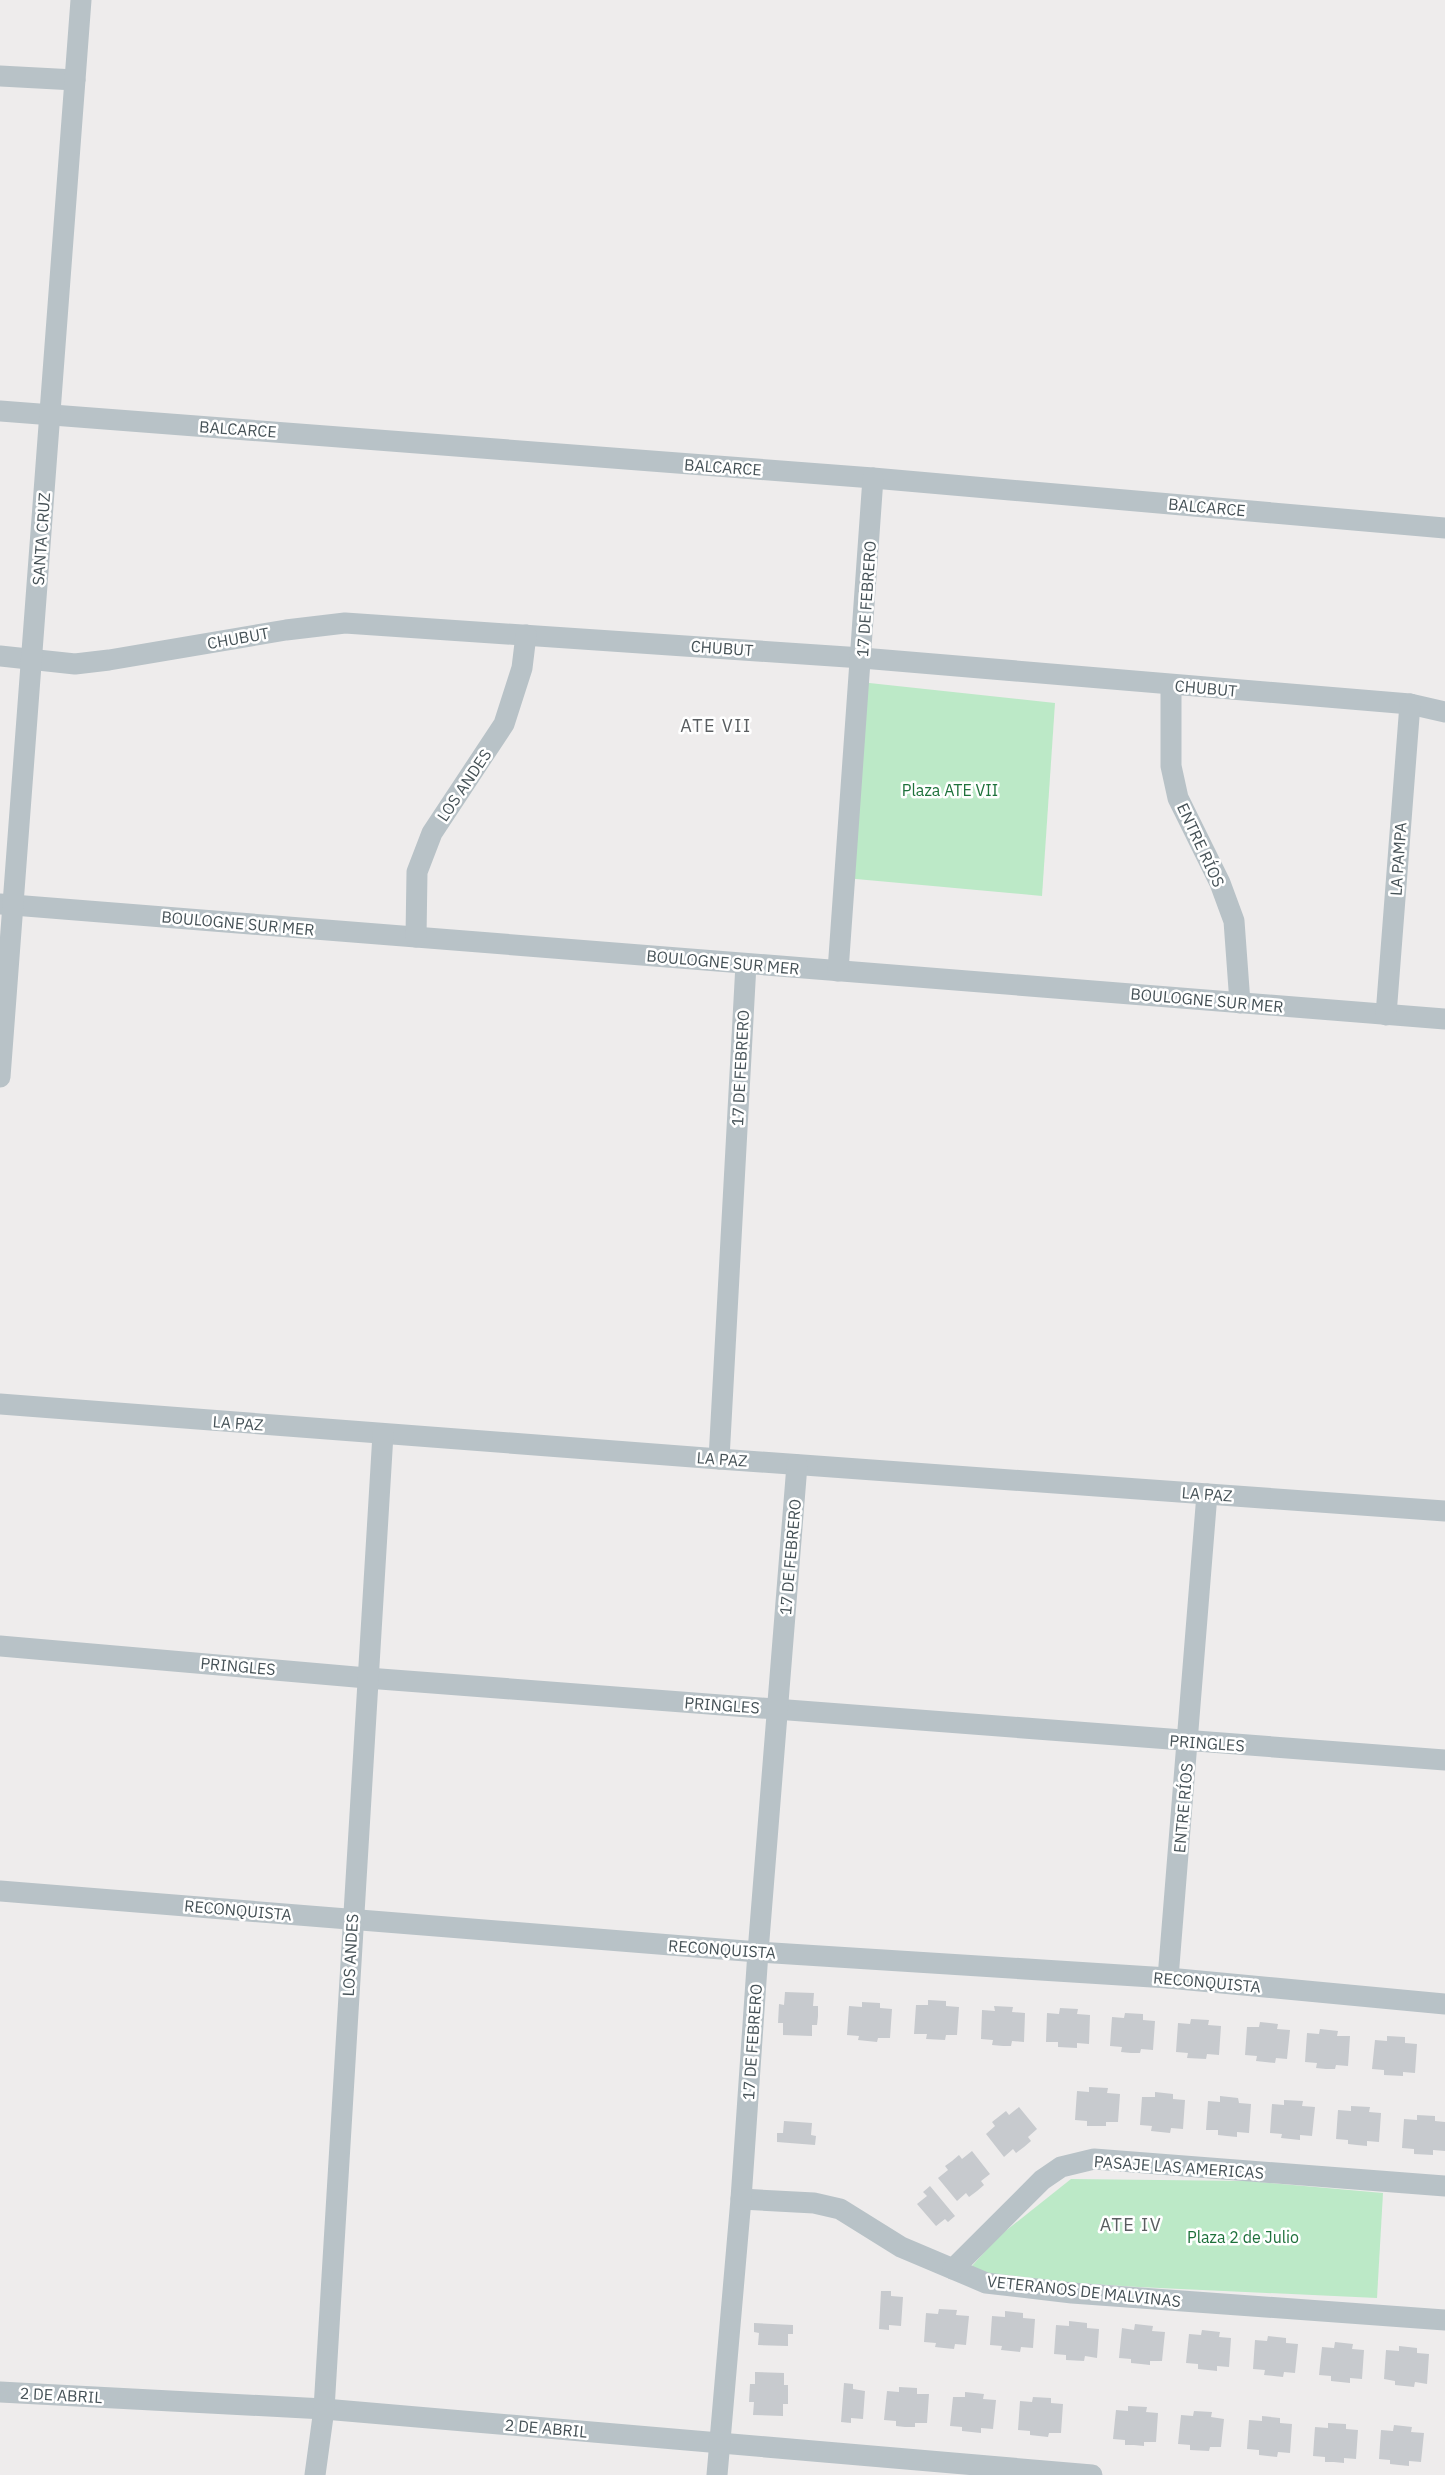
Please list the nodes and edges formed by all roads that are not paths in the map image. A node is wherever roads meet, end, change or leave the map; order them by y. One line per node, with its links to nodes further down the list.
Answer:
1 (81, 0): 3 (street, SANTA CRUZ)
2 (0, 76): 3 (street)
3 (75, 80): 5 (street, SANTA CRUZ)
4 (0, 411): 5 (street, BALCARCE)
5 (50, 415): 6 (street, BALCARCE); 10 (street, SANTA CRUZ)
6 (873, 478): 7 (street, BALCARCE); 11 (street, 17 DE FEBRERO)
7 (1445, 528)
8 (526, 635): 10 (street, CHUBUT); 11 (street, CHUBUT); 16 (street, LOS ANDES)
9 (0, 656): 10 (street, CHUBUT)
10 (32, 658): 15 (street, SANTA CRUZ)
11 (862, 658): 12 (street, CHUBUT); 18 (street, 17 DE FEBRERO)
12 (1172, 685): 13 (street, CHUBUT); 19 (street, ENTRE RÍOS)
13 (1410, 704): 14 (street, CHUBUT); 20 (street, LA PAMPA)
14 (1445, 712)
15 (7, 905): 16 (street, BOULOGNE SUR MER); 22 (street, SANTA CRUZ)
16 (416, 937): 17 (street, BOULOGNE SUR MER)
17 (746, 964): 18 (street, BOULOGNE SUR MER); 25 (street, 17 DE FEBRERO)
18 (838, 971): 19 (street, BOULOGNE SUR MER)
19 (1240, 1003): 20 (street, BOULOGNE SUR MER)
20 (1386, 1015): 21 (street, BOULOGNE SUR MER)
21 (1445, 1019)
22 (0, 1077)
23 (0, 1404): 24 (street, LA PAZ)
24 (383, 1434): 25 (street, LA PAZ); 30 (street, LOS ANDES)
25 (718, 1459): 26 (street, LA PAZ)
26 (797, 1465): 27 (street, LA PAZ); 31 (street, 17 DE FEBRERO)
27 (1207, 1494): 28 (street, LA PAZ); 32 (street, ENTRE RÍOS)
28 (1445, 1511)
29 (0, 1646): 30 (street, PRINGLES)
30 (368, 1678): 31 (street, PRINGLES); 35 (street, LOS ANDES)
31 (777, 1710): 32 (street, PRINGLES); 36 (street, 17 DE FEBRERO)
32 (1189, 1742): 33 (street, PRINGLES); 37 (street, ENTRE RÍOS)
33 (1445, 1760)
34 (0, 1891): 35 (street, RECONQUISTA)
35 (352, 1919): 36 (street, RECONQUISTA); 44 (street, LOS ANDES)
36 (758, 1952): 37 (street, RECONQUISTA); 40 (street, 17 DE FEBRERO)
37 (1168, 1978): 38 (street, RECONQUISTA)
38 (1445, 2004)
39 (1445, 2186): 41 (street, PASAJE LAS AMERICAS)
40 (741, 2199): 41 (street, VETERANOS DE MALVINAS); 45 (street, 17 DE FEBRERO)
41 (953, 2268): 42 (street, VETERANOS DE MALVINAS)
42 (1445, 2320)
43 (0, 2392): 44 (street, 2 DE ABRIL)
44 (324, 2409): 45 (street, 2 DE ABRIL); 46 (street, LOS ANDES)
45 (719, 2442): 47 (street, 17 DE FEBRERO); 48 (street, 2 DE ABRIL)
46 (315, 2475)
47 (717, 2475)
48 (1092, 2475)

